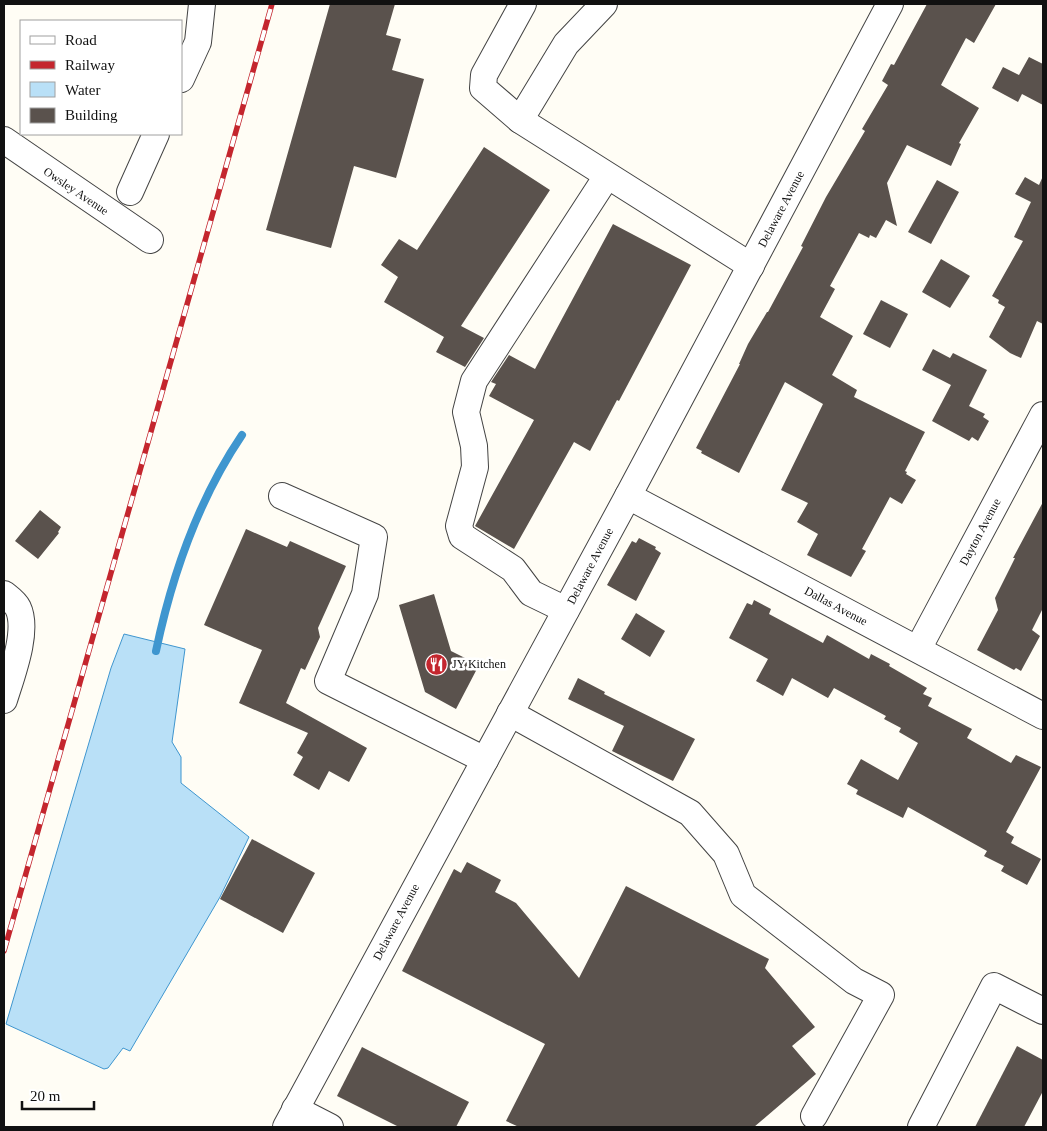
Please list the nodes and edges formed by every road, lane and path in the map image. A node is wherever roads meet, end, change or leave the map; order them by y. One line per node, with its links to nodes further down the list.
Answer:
1 (202, 4): 5 (street)
2 (524, 4): 6 (street)
3 (604, 4): 6 (street)
4 (890, 4): 12 (street, Delaware Avenue)
5 (182, 77)
6 (520, 120): 9 (street)
7 (156, 135): 10 (street)
8 (4, 140): 11 (street, Owsley Avenue)
9 (607, 176): 12 (street); 17 (street)
10 (130, 192)
11 (150, 240)
12 (751, 266): 15 (street, Delaware Avenue)
13 (1043, 415): 18 (street, Dayton Avenue)
14 (282, 496): 22 (street)
15 (628, 496): 17 (street, Delaware Avenue); 18 (street, Dallas Avenue)
16 (9, 598): 19 (street)
17 (566, 610): 20 (street, Delaware Avenue)
18 (918, 649): 21 (street, Dallas Avenue)
19 (4, 700)
20 (510, 713): 22 (street, Delaware Avenue); 24 (street)
21 (1043, 716)
22 (485, 760): 25 (street, Delaware Avenue)
23 (1043, 1010): 27 (street)
24 (814, 1116)
25 (291, 1118): 26 (street)
26 (330, 1127)
27 (921, 1127)

